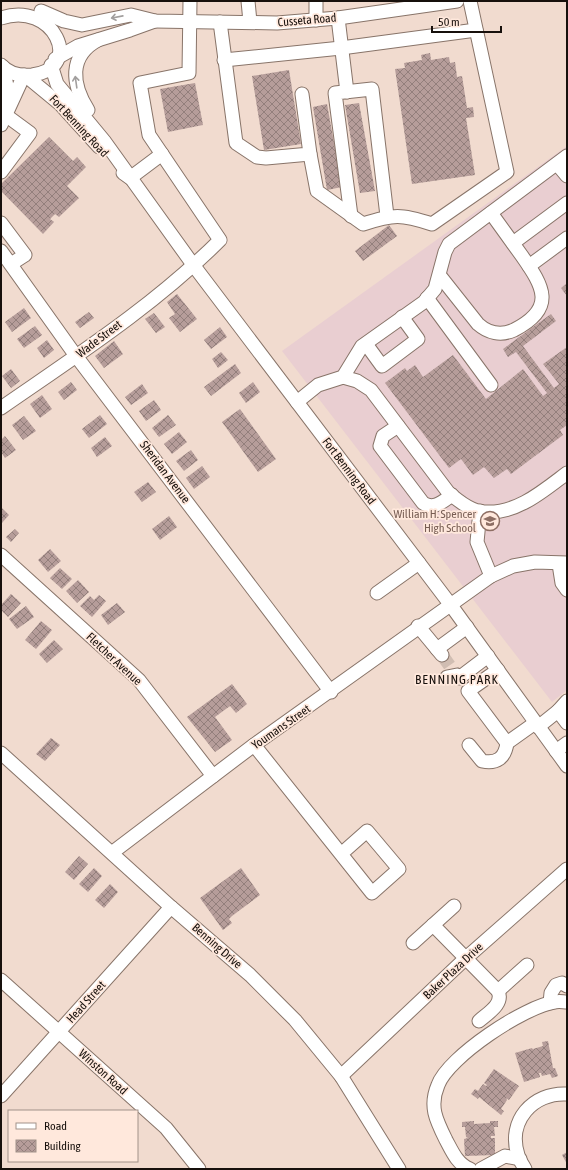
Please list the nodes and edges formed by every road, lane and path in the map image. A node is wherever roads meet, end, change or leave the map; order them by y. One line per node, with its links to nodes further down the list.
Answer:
1 (190, 1): 11 (street)
2 (248, 1): 13 (street)
3 (316, 1): 10 (street)
4 (457, 1): 8 (street, Cusseta Road)
5 (470, 1): 14 (street)
6 (35, 8): 7 (street); 9 (street, Cusseta Road, one-way to 6); 18 (street)
7 (1, 18)
8 (338, 18): 10 (street, Cusseta Road); 16 (street)
9 (155, 20): 11 (street, Cusseta Road); 15 (street, Cusseta Road)
10 (316, 20): 13 (street, Cusseta Road)
11 (190, 21): 12 (street, Cusseta Road); 25 (street)
12 (220, 22): 13 (street, Cusseta Road); 17 (street)
13 (250, 22)
14 (476, 30): 16 (street); 34 (street)
15 (98, 40): 18 (street, Cusseta Road); 24 (street, one-way to 15)
16 (341, 48): 17 (street); 21 (street)
17 (224, 60): 26 (street)
18 (53, 62): 20 (street, Cusseta Road); 24 (street, Fort Benning Road)
19 (2, 66): 20 (street, Fort Benning Road); 23 (street)
20 (25, 76): 23 (street); 30 (street, Fort Benning Road)
21 (347, 92): 33 (street); 34 (street)
22 (302, 94): 26 (street)
23 (2, 121): 28 (street)
24 (105, 142): 30 (street, Fort Benning Road)
25 (162, 154): 30 (street); 40 (street, Wade Street)
26 (310, 154): 33 (street)
27 (562, 160): 29 (street); 32 (street)
28 (1, 172)
29 (567, 176)
30 (130, 178): 40 (street, Fort Benning Road)
31 (567, 203): 37 (street)
32 (491, 213): 37 (street); 42 (street)
33 (351, 216): 34 (street)
34 (388, 216)
35 (1, 223): 39 (street)
36 (567, 238): 41 (street)
37 (513, 243): 41 (street)
38 (1, 251): 39 (street, Sheridan Avenue)
39 (11, 264): 46 (street, Sheridan Avenue)
40 (194, 266): 46 (street, Wade Street); 49 (street, Fort Benning Road)
41 (529, 266): 42 (street)
42 (440, 276): 43 (street)
43 (427, 298): 44 (street); 48 (street)
44 (402, 317): 45 (street); 45 (street)
45 (366, 344): 47 (street)
46 (76, 356): 50 (street, Wade Street); 67 (street, Sheridan Avenue)
47 (343, 377): 49 (street); 51 (street)
48 (491, 385)
49 (297, 402): 56 (street, Fort Benning Road)
50 (1, 408)
51 (398, 426): 53 (street); 53 (street)
52 (567, 473): 54 (street)
53 (452, 495): 54 (street)
54 (480, 511): 58 (street)
55 (1, 555): 79 (street, Fletcher Avenue)
56 (419, 563): 60 (street); 61 (street, Fort Benning Road)
57 (563, 563): 58 (street, Youmans Street); 59 (street)
58 (491, 576): 61 (street, Youmans Street)
59 (567, 590)
60 (377, 592)
61 (450, 604): 62 (street, Youmans Street); 63 (street, Fort Benning Road)
62 (418, 626): 63 (street); 67 (street, Youmans Street)
63 (467, 627): 64 (street, Fort Benning Road)
64 (488, 656): 65 (street, Fort Benning Road); 66 (street)
65 (498, 670): 71 (street, Fort Benning Road); 72 (street)
66 (455, 673)
67 (331, 692): 74 (street, Youmans Street)
68 (567, 701): 69 (street)
69 (558, 711): 70 (street); 71 (street)
70 (567, 723)
71 (536, 725): 72 (street); 76 (street, Fort Benning Road)
72 (508, 743): 75 (street)
73 (567, 744): 76 (street)
74 (254, 745): 79 (street, Youmans Street); 81 (street)
75 (469, 745)
76 (556, 751): 78 (street, Fort Benning Road)
77 (1, 753): 80 (street, Benning Drive)
78 (567, 766)
79 (214, 776): 80 (street, Youmans Street)
80 (113, 852): 84 (street, Benning Drive)
81 (341, 854): 81 (street)
82 (567, 870): 87 (street, Baker Plaza Drive)
83 (454, 906): 85 (street)
84 (171, 907): 95 (street, Head Street); 96 (street, Benning Drive)
85 (433, 925): 86 (street); 87 (street)
86 (413, 943)
87 (466, 958): 91 (street); 96 (street, Baker Plaza Drive)
88 (527, 966): 91 (street)
89 (1, 980): 95 (street, Winston Road)
90 (567, 986): 93 (street)
91 (498, 991): 94 (street)
92 (567, 1002): 93 (street)
93 (550, 1003): 102 (street)
94 (479, 1020)
95 (59, 1032): 98 (street, Head Street); 100 (street, Winston Road)
96 (341, 1076): 101 (street, Benning Drive)
97 (567, 1094): 99 (street)
98 (1, 1096)
99 (522, 1164): 103 (street)
100 (199, 1169)
101 (399, 1169)
102 (470, 1169)
103 (481, 1169)

